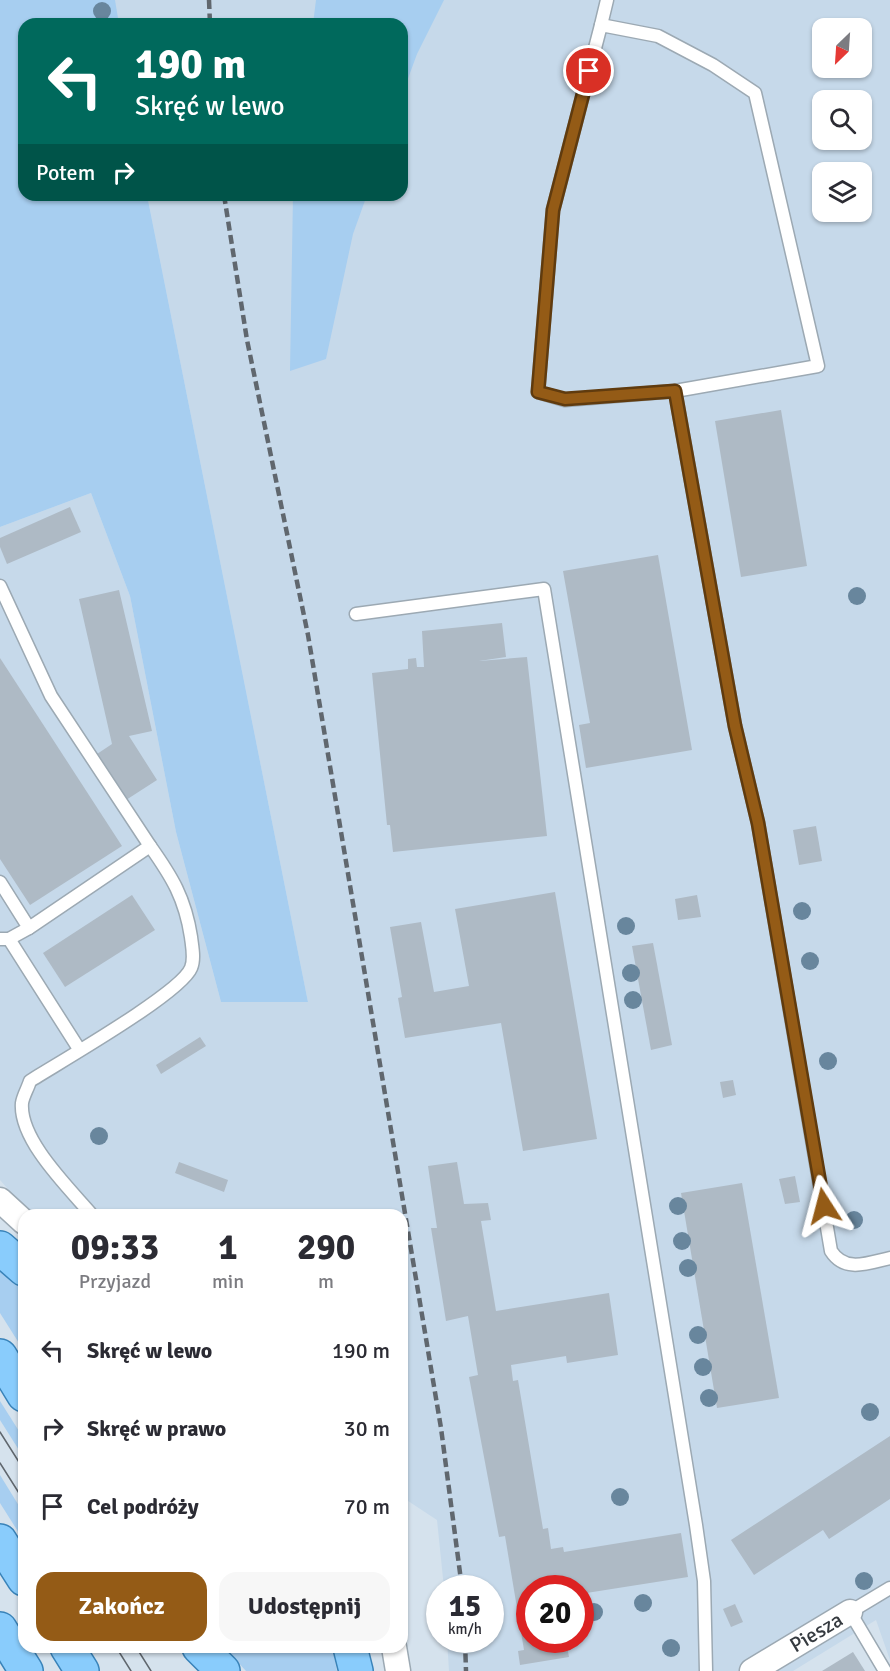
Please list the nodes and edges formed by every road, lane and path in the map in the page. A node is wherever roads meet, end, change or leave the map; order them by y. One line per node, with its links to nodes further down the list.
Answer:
1 (607, 0): 2 (lane)
2 (601, 25): 3 (lane); 3 (lane)
3 (675, 391): 15 (lane)
4 (0, 586): 6 (lane)
5 (356, 614): 35 (lane)
6 (150, 846): 8 (lane); 10 (lane)
7 (0, 882): 8 (lane)
8 (29, 928): 9 (lane)
9 (4, 939): 10 (lane)
10 (79, 1049): 12 (lane)
11 (0, 1200): 13 (street)
12 (87, 1209)
13 (18, 1216)
14 (0, 1248): 16 (main road)
15 (890, 1258)
16 (18, 1264)
17 (0, 1356): 18 (main road)
18 (18, 1385)
19 (0, 1541): 20 (main road)
20 (18, 1570)
21 (890, 1588): 22 (lane)
22 (850, 1612): 36 (street, Piesza); 37 (lane)
23 (0, 1629): 29 (main road)
24 (71, 1653): 30 (main road)
25 (187, 1653): 31 (main road)
26 (205, 1653): 32 (main road)
27 (352, 1653): 33 (main road)
28 (395, 1653): 34 (street)
29 (26, 1671)
30 (82, 1671)
31 (198, 1671)
32 (223, 1671)
33 (356, 1671)
34 (398, 1671)
35 (706, 1671)
36 (752, 1671)
37 (885, 1671)

